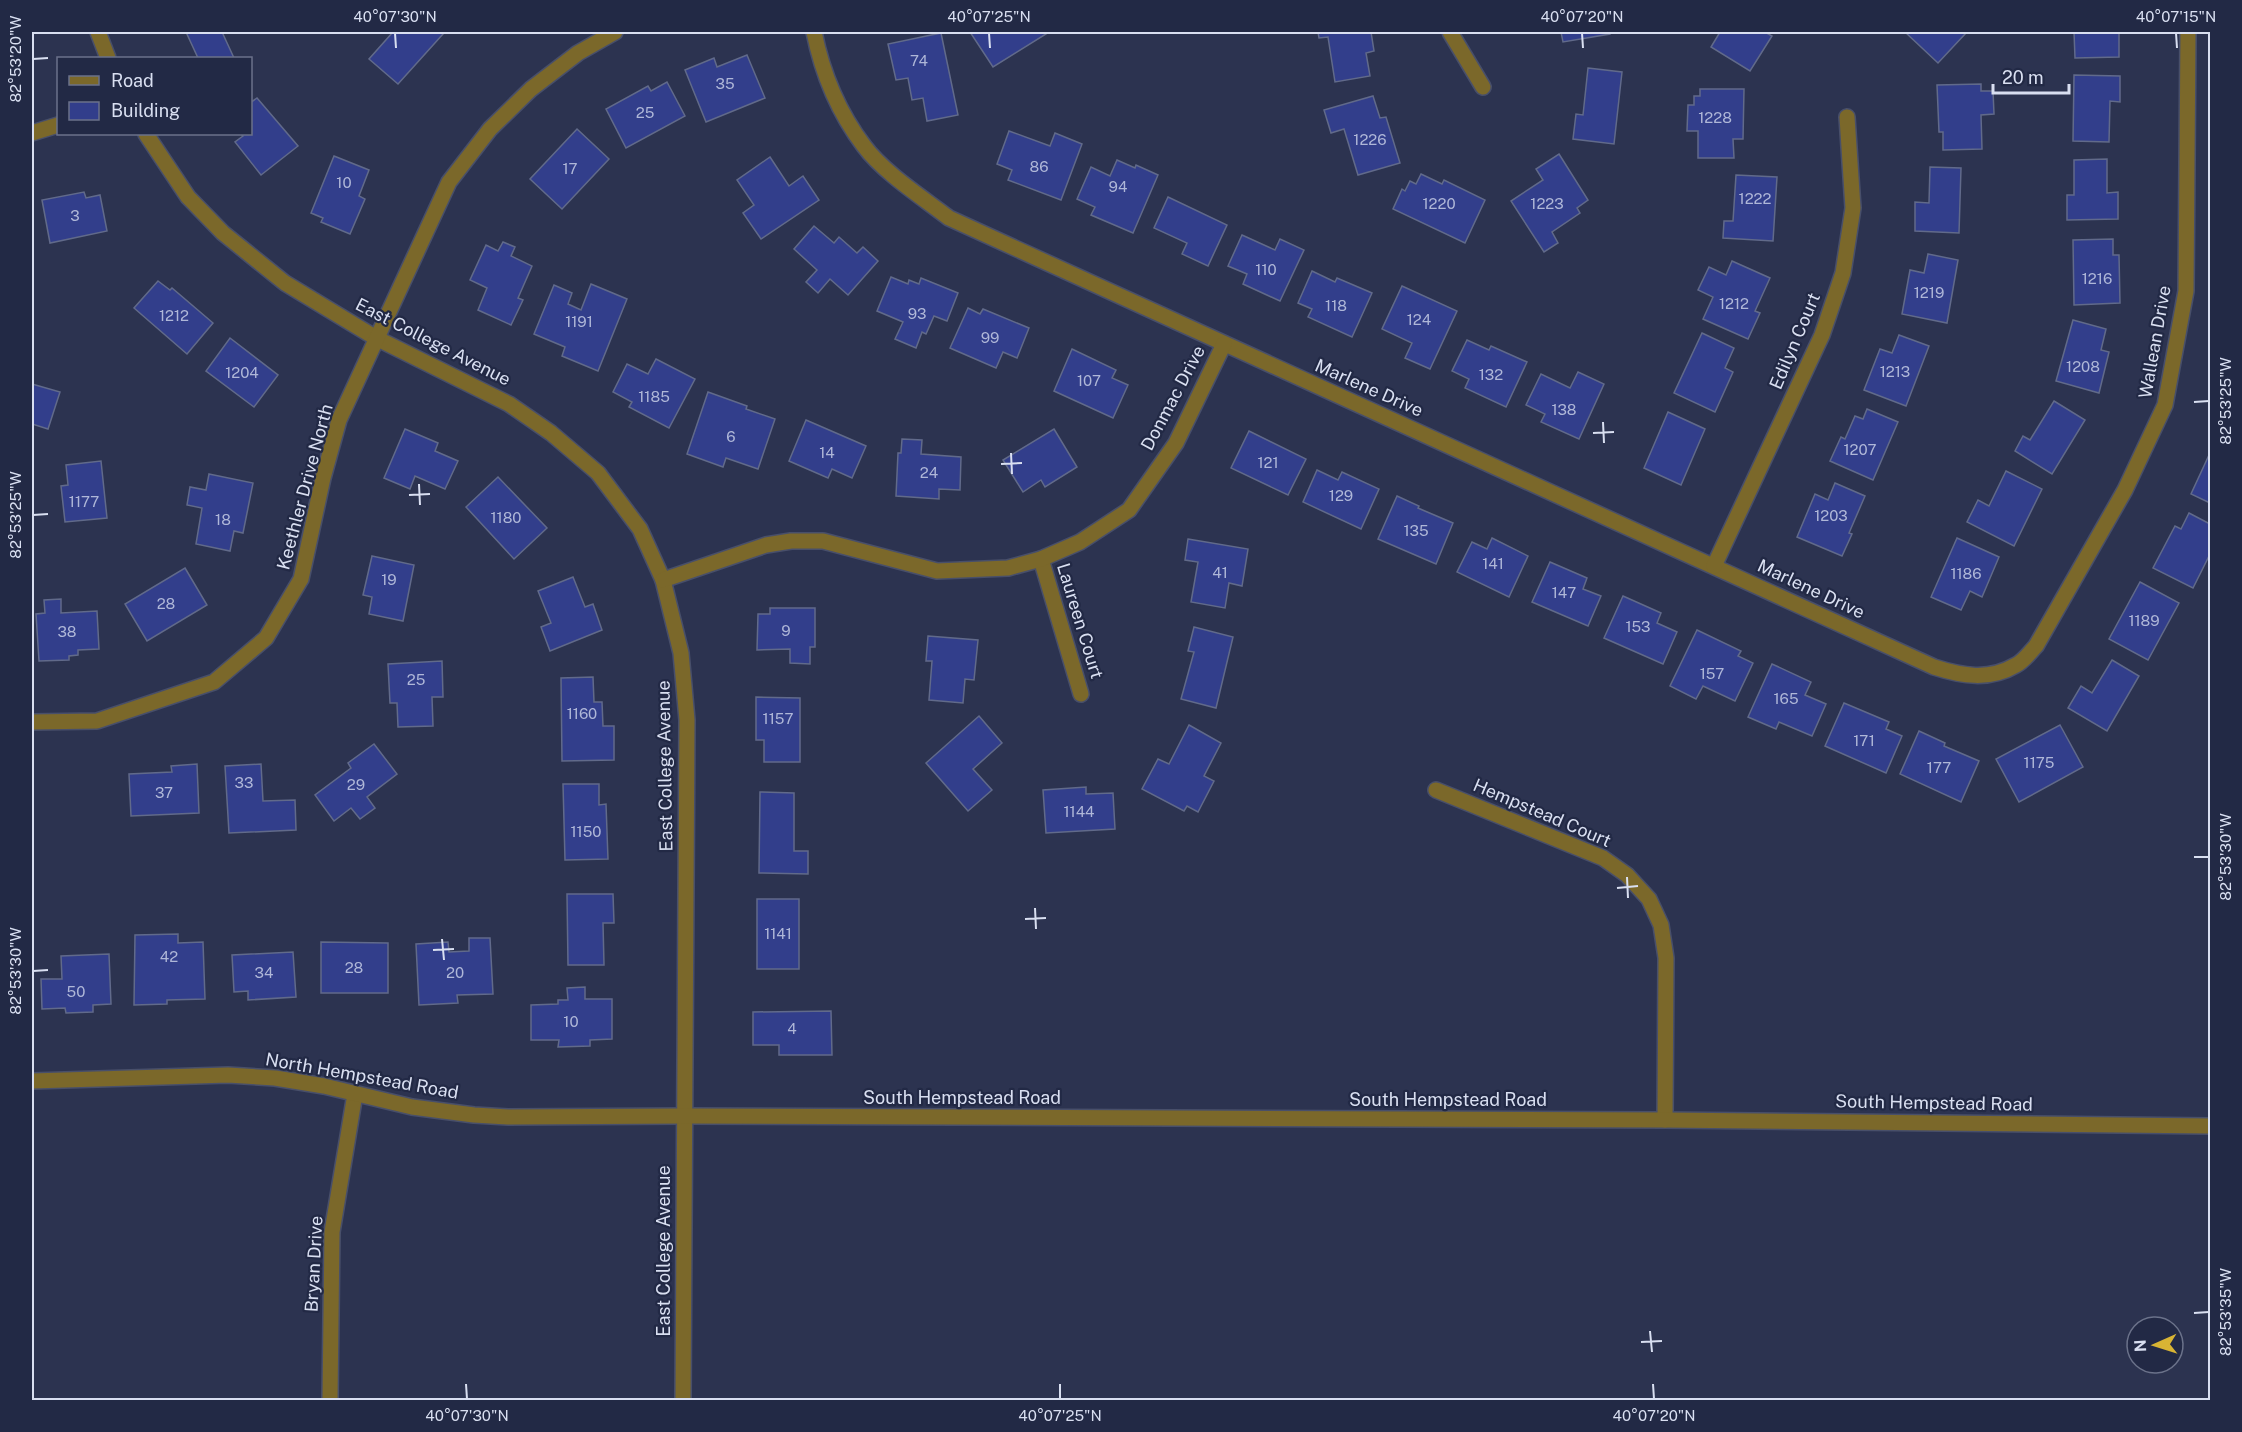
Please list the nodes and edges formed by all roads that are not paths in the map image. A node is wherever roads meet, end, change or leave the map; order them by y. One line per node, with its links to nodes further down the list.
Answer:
1 (98, 32): 6 (street)
2 (615, 32): 12 (street, Keethler Drive North)
3 (814, 32): 13 (street, Marlene Drive)
4 (1450, 32): 7 (street)
5 (2188, 32): 17 (street, Wallean Drive)
6 (108, 57)
7 (1483, 87)
8 (1847, 117): 15 (street, Edilyn Court)
9 (57, 125): 10 (street)
10 (32, 132)
11 (147, 135): 12 (street, East College Avenue)
12 (376, 338): 16 (street, East College Avenue); 19 (street, Keethler Drive North)
13 (1224, 344): 14 (street, Donmac Drive); 15 (street, Marlene Drive)
14 (1041, 559): 16 (street, Donmac Drive); 18 (street, Laureen Court)
15 (1714, 566): 17 (street, Marlene Drive)
16 (663, 580): 23 (street, East College Avenue)
17 (1993, 675)
18 (1081, 694)
19 (32, 722)
20 (1436, 790): 24 (street, Hempstead Court)
21 (32, 1081): 22 (street, North Hempstead Road)
22 (355, 1094): 23 (street, North Hempstead Road); 26 (street, Bryan Drive)
23 (685, 1116): 24 (street, South Hempstead Road); 27 (street, East College Avenue)
24 (1665, 1120): 25 (street, South Hempstead Road)
25 (2211, 1126)
26 (330, 1401)
27 (682, 1401)

